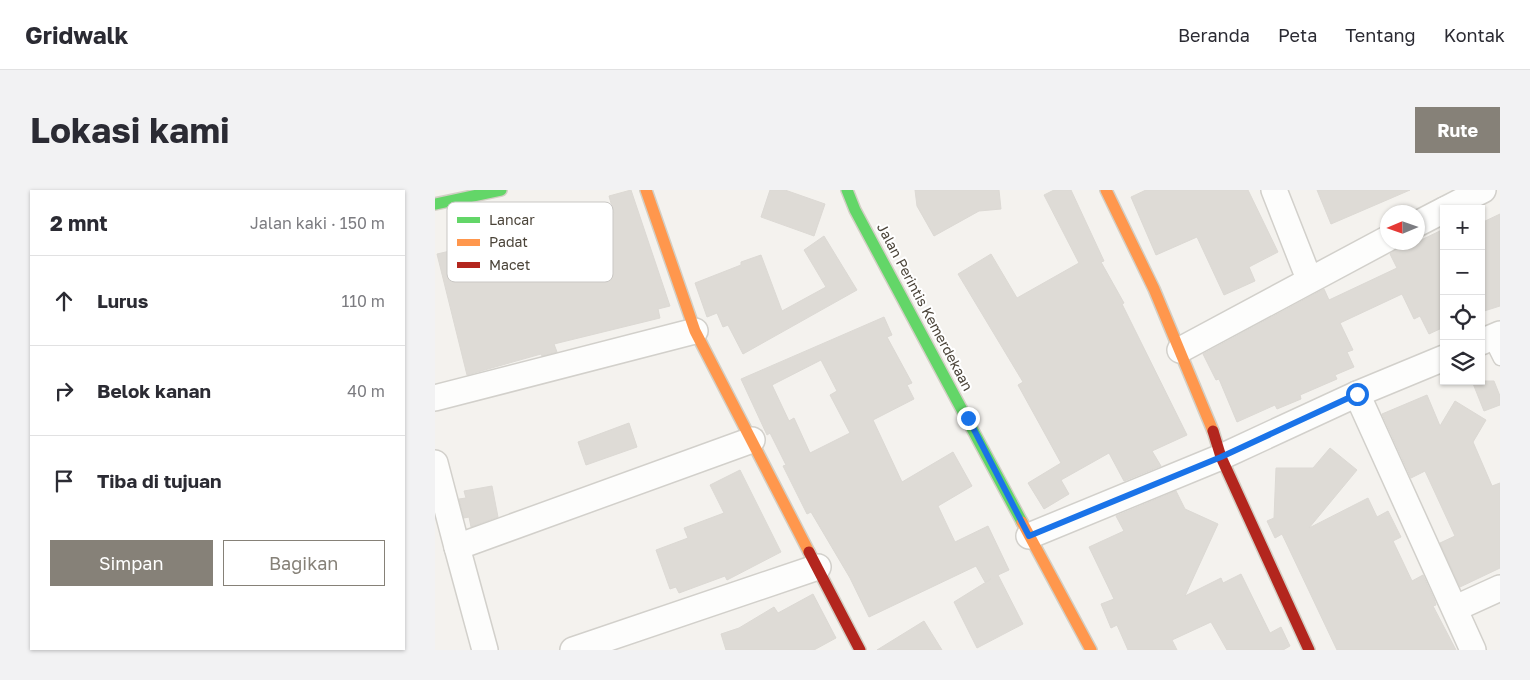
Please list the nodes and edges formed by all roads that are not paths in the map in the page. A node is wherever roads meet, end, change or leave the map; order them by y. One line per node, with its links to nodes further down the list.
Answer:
1 (646, 190): 12 (street)
2 (847, 190): 20 (street, Jalan Perintis Kemerdekaan)
3 (1107, 190): 13 (street)
4 (1275, 190): 11 (street)
5 (1483, 190): 8 (street)
6 (493, 191): 7 (street)
7 (435, 204)
8 (1447, 204): 9 (street)
9 (1425, 219)
10 (1380, 243): 11 (street)
11 (1309, 279): 13 (street)
12 (695, 332): 16 (street); 17 (street)
13 (1180, 350): 18 (street)
14 (1440, 360): 15 (street)
15 (1357, 394): 18 (street); 24 (street)
16 (435, 398)
17 (752, 440): 21 (street); 22 (street)
18 (1221, 457): 20 (street); 29 (street)
19 (435, 463): 21 (street)
20 (1029, 536): 28 (street, Jalan Perintis Kemerdekaan)
21 (457, 547): 25 (street)
22 (818, 567): 26 (street); 27 (street)
23 (1500, 588): 24 (street)
24 (1456, 608): 30 (street)
25 (485, 650)
26 (573, 650)
27 (860, 650)
28 (1091, 650)
29 (1309, 650)
30 (1473, 650)

